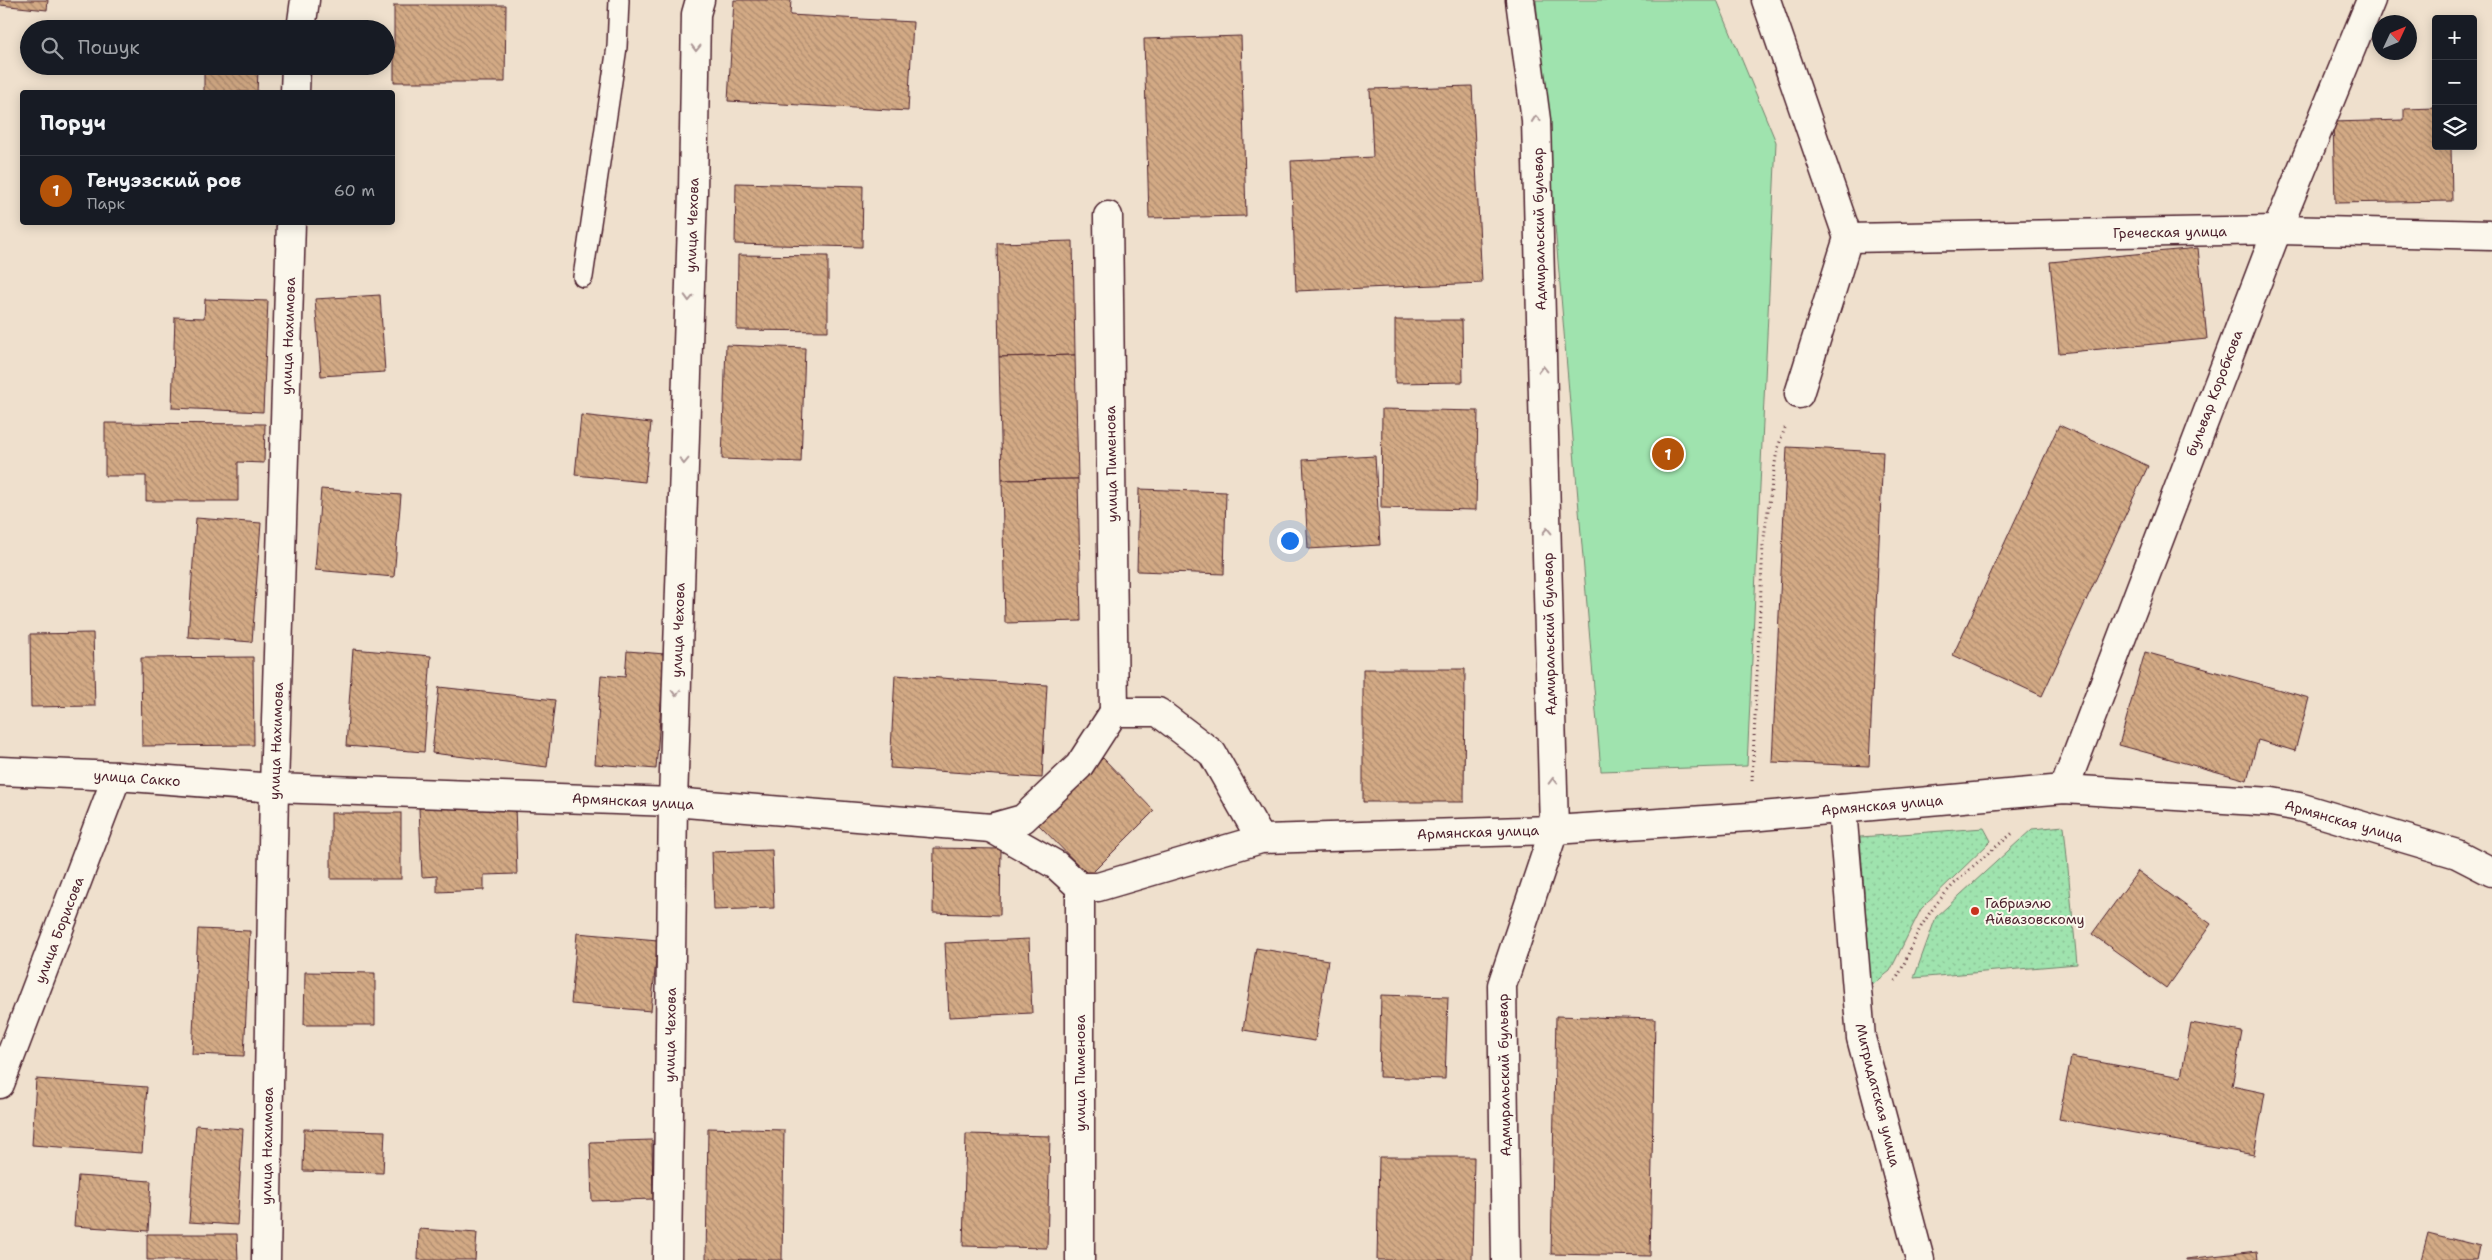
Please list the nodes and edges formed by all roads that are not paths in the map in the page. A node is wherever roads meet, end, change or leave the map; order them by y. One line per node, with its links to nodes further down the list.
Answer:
1 (306, 0): 7 (street)
2 (620, 0): 15 (lane)
3 (700, 0): 22 (street, улица Чехова, one-way to 22)
4 (1520, 0): 25 (street, Адмиральский бульвар, one-way to 4)
5 (1766, 0): 14 (street)
6 (2371, 0): 12 (street, бульвар Коробкова)
7 (303, 20)
8 (296, 75): 9 (street)
9 (295, 90)
10 (1108, 216): 17 (street, улица Пименова)
11 (291, 225): 20 (street, улица Нахимова)
12 (2277, 230): 13 (street, Греческая улица); 14 (street, Греческая улица); 21 (street, бульвар Коробкова)
13 (2492, 235)
14 (1848, 238): 16 (street)
15 (584, 276)
16 (1799, 394)
17 (1114, 712): 24 (street, Армянская улица); 26 (street)
18 (0, 771): 19 (street, улица Сакко)
19 (117, 776): 20 (street, улица Сакко); 29 (street, улица Борисова)
20 (274, 788): 22 (street, Армянская улица); 30 (street, улица Нахимова)
21 (2064, 789): 23 (street, Армянская улица); 27 (street, Армянская улица)
22 (673, 802): 24 (street, Армянская улица); 31 (street, улица Чехова)
23 (1842, 808): 25 (street, Армянская улица); 34 (street, Митридатская улица)
24 (990, 828): 28 (street, Армянская улица)
25 (1554, 830): 26 (street, Армянская улица); 33 (street, Адмиральский бульвар)
26 (1261, 840): 28 (street, Армянская улица)
27 (2492, 872)
28 (1080, 887): 32 (street, улица Пименова)
29 (0, 1084)
30 (266, 1260)
31 (667, 1260)
32 (1080, 1260)
33 (1506, 1260)
34 (1920, 1260)

